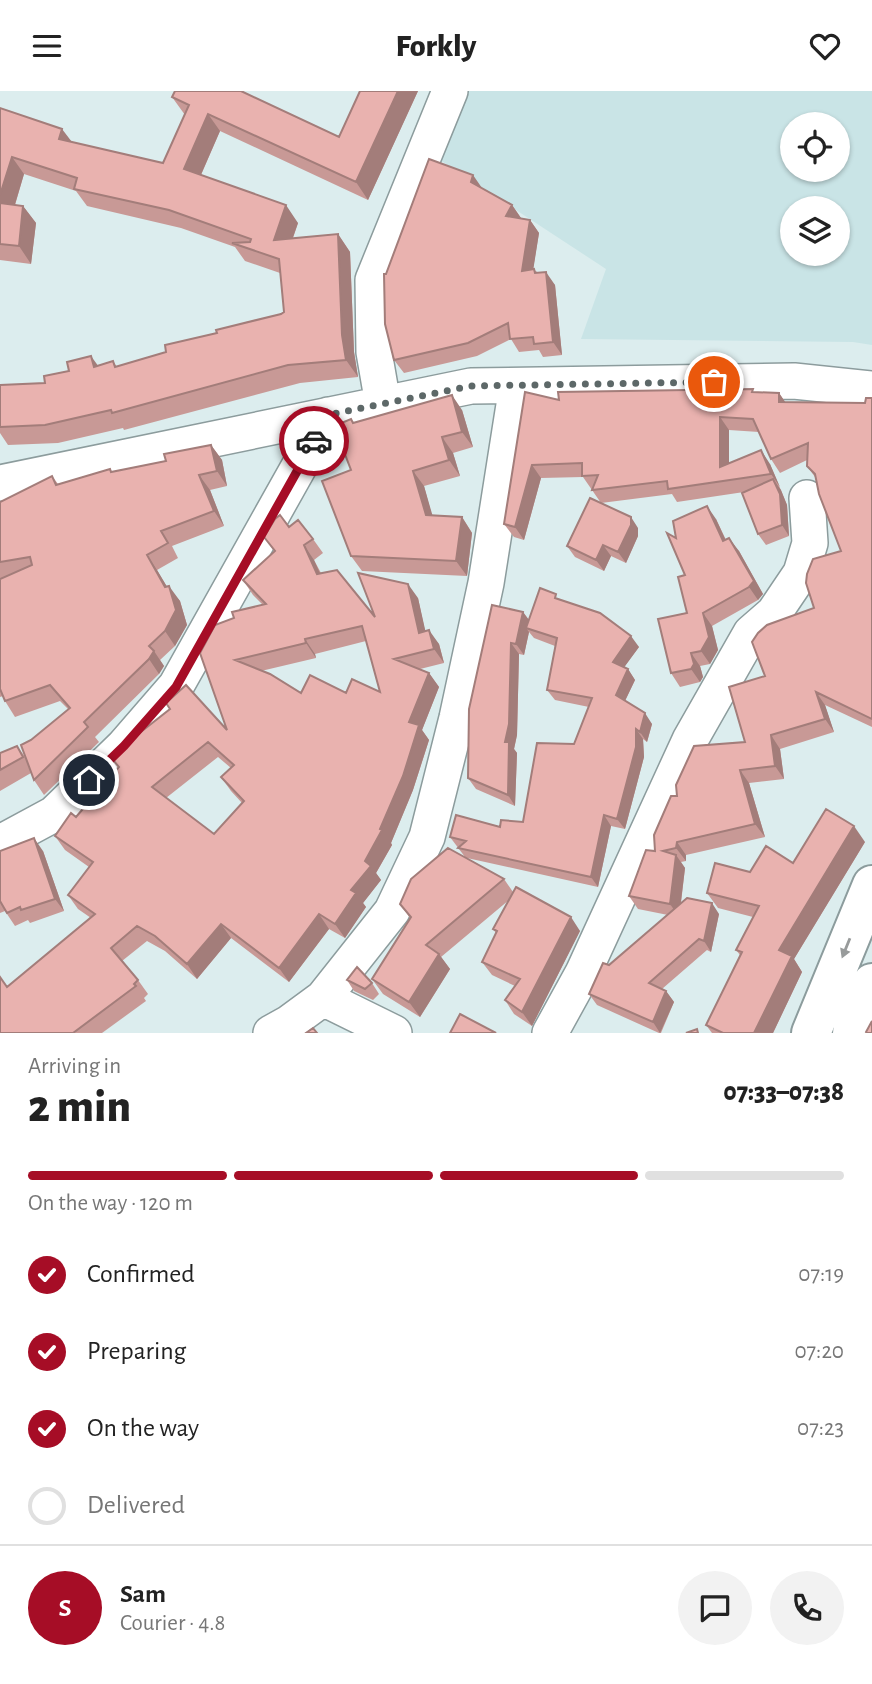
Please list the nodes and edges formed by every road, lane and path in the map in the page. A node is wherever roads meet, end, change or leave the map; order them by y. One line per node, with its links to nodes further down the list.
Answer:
1 (450, 91): 4 (street)
2 (517, 386): 3 (street); 4 (street); 11 (street)
3 (872, 389)
4 (383, 404): 5 (street)
5 (328, 415): 6 (street); 8 (street)
6 (0, 483)
7 (807, 498): 14 (street)
8 (0, 843)
9 (872, 885): 15 (highway, one-way to 15)
10 (872, 983): 16 (highway)
11 (323, 998): 12 (street); 13 (street)
12 (271, 1033)
13 (394, 1033)
14 (550, 1033)
15 (811, 1033)
16 (852, 1033)

